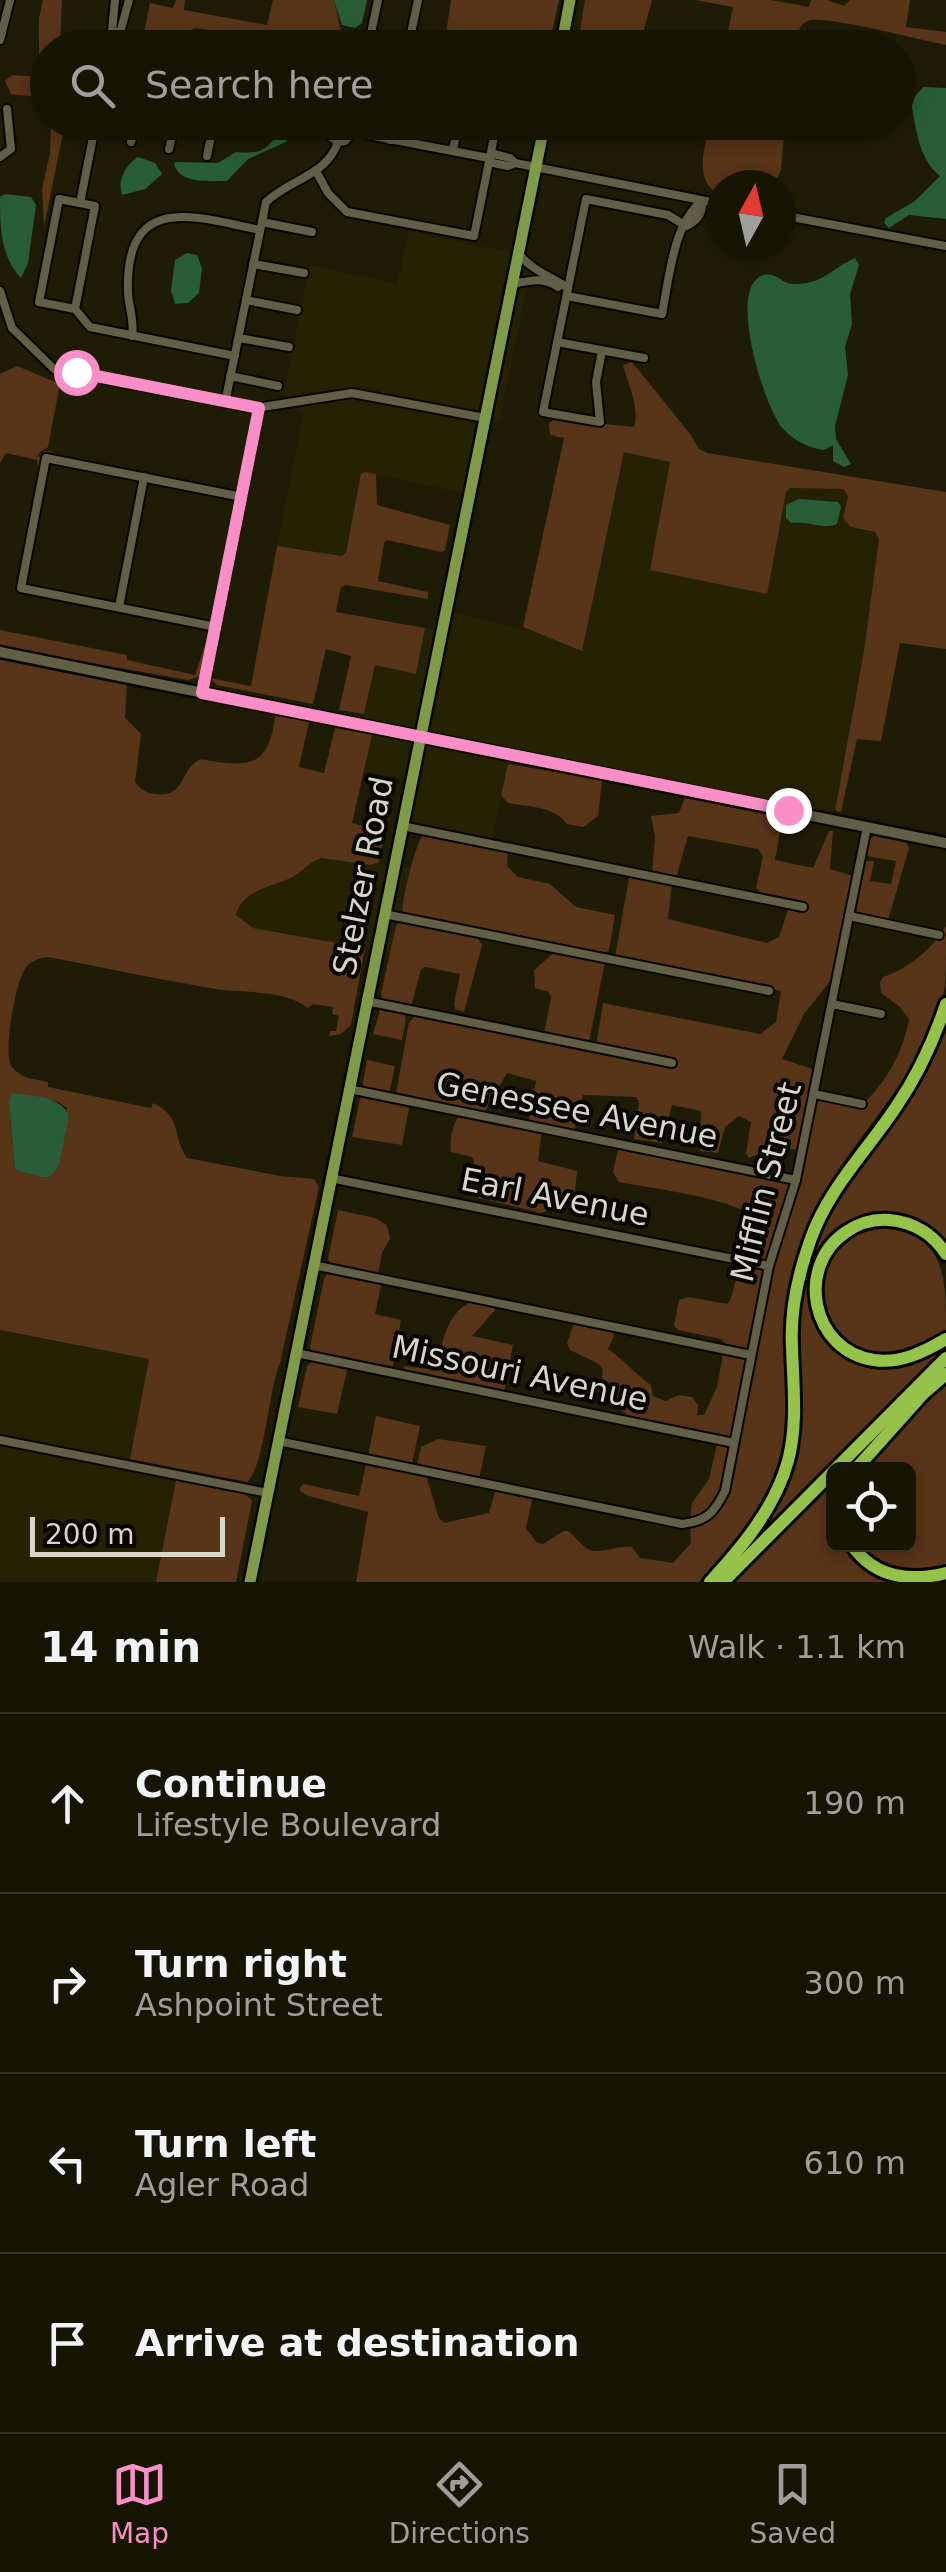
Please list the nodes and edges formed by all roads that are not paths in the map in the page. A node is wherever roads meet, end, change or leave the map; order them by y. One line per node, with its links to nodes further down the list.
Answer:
1 (10, 0): 12 (street)
2 (115, 0): 7 (street)
3 (129, 0): 8 (street)
4 (378, 0): 9 (street)
5 (418, 0): 10 (street)
6 (570, 0): 11 (main road)
7 (112, 30)
8 (121, 30)
9 (372, 30)
10 (412, 30)
11 (564, 30)
12 (0, 40)
13 (7, 109): 14 (street)
14 (5, 135): 27 (street)
15 (92, 140): 34 (street)
16 (172, 140): 25 (street)
17 (210, 140): 28 (street)
18 (333, 140): 24 (street)
19 (346, 140): 24 (street)
20 (390, 140): 26 (street)
21 (455, 140): 26 (street)
22 (494, 140): 29 (street)
23 (541, 140): 30 (main road, Stelzer Road)
24 (338, 142): 31 (street)
25 (170, 148)
26 (453, 151): 29 (street)
27 (0, 156)
28 (207, 156)
29 (490, 158): 30 (street); 31 (street)
30 (536, 168): 32 (street); 40 (main road, Stelzer Road)
31 (316, 171): 36 (street)
32 (702, 200): 33 (street); 37 (street)
33 (706, 201)
34 (80, 203): 47 (street); 47 (street)
35 (796, 219): 39 (street)
36 (261, 226): 38 (street); 41 (street); 49 (street)
37 (686, 226): 44 (street); 44 (street)
38 (312, 232)
39 (946, 246)
40 (518, 253): 43 (main road, Stelzer Road); 44 (street)
41 (254, 264): 42 (street); 46 (street)
42 (304, 273)
43 (512, 284): 44 (street); 60 (main road, Stelzer Road)
44 (566, 289): 51 (street)
45 (0, 291): 58 (street)
46 (246, 300): 48 (street); 50 (street)
47 (75, 308): 49 (street)
48 (297, 310)
49 (132, 336): 54 (street)
50 (238, 338): 52 (street); 54 (street)
51 (558, 342): 53 (street); 53 (street)
52 (289, 347)
53 (602, 351): 55 (street)
54 (235, 356): 56 (street)
55 (644, 358)
56 (230, 376): 57 (street); 58 (street)
57 (278, 386)
58 (225, 402): 59 (street)
59 (259, 408): 60 (street); 62 (street)
60 (485, 418): 67 (main road, Stelzer Road)
61 (144, 477): 62 (street); 63 (street); 63 (street)
62 (242, 496): 64 (street)
63 (119, 606): 64 (street)
64 (216, 627): 66 (street)
65 (0, 652): 66 (main road)
66 (202, 693): 67 (main road)
67 (420, 734): 68 (main road, Stelzer Road); 69 (main road)
68 (402, 826): 71 (street); 72 (main road, Stelzer Road)
69 (867, 827): 70 (main road); 73 (street, Mifflin Street)
70 (946, 843)
71 (803, 907)
72 (384, 914): 75 (street); 76 (main road, Stelzer Road)
73 (849, 916): 74 (street); 77 (street, Mifflin Street)
74 (939, 934)
75 (770, 991)
76 (366, 1002): 80 (street); 81 (main road, Stelzer Road)
77 (832, 1004): 79 (street); 82 (street, Mifflin Street)
78 (946, 1004): 102 (highway)
79 (881, 1014)
80 (672, 1064)
81 (348, 1089): 84 (main road, Stelzer Road); 85 (street, Genessee Avenue)
82 (814, 1094): 83 (street); 85 (street, Mifflin Street)
83 (862, 1104)
84 (330, 1178): 87 (main road, Stelzer Road); 88 (street, Earl Avenue)
85 (796, 1180): 88 (street, Mifflin Street)
86 (946, 1254): 89 (highway)
87 (313, 1265): 90 (main road, Stelzer Road); 91 (street)
88 (769, 1266): 91 (street, Mifflin Street)
89 (946, 1339)
90 (296, 1353): 95 (main road, Stelzer Road); 96 (street, Missouri Avenue)
91 (752, 1355): 96 (street, Mifflin Street)
92 (946, 1358): 103 (highway)
93 (946, 1374): 97 (highway)
94 (0, 1440): 98 (street)
95 (278, 1441): 96 (street, Mifflin Street); 98 (main road, Stelzer Road)
96 (734, 1443)
97 (863, 1462)
98 (268, 1492): 101 (main road, Stelzer Road)
99 (858, 1552): 100 (highway)
100 (946, 1573)
101 (250, 1582)
102 (710, 1582)
103 (723, 1582)

